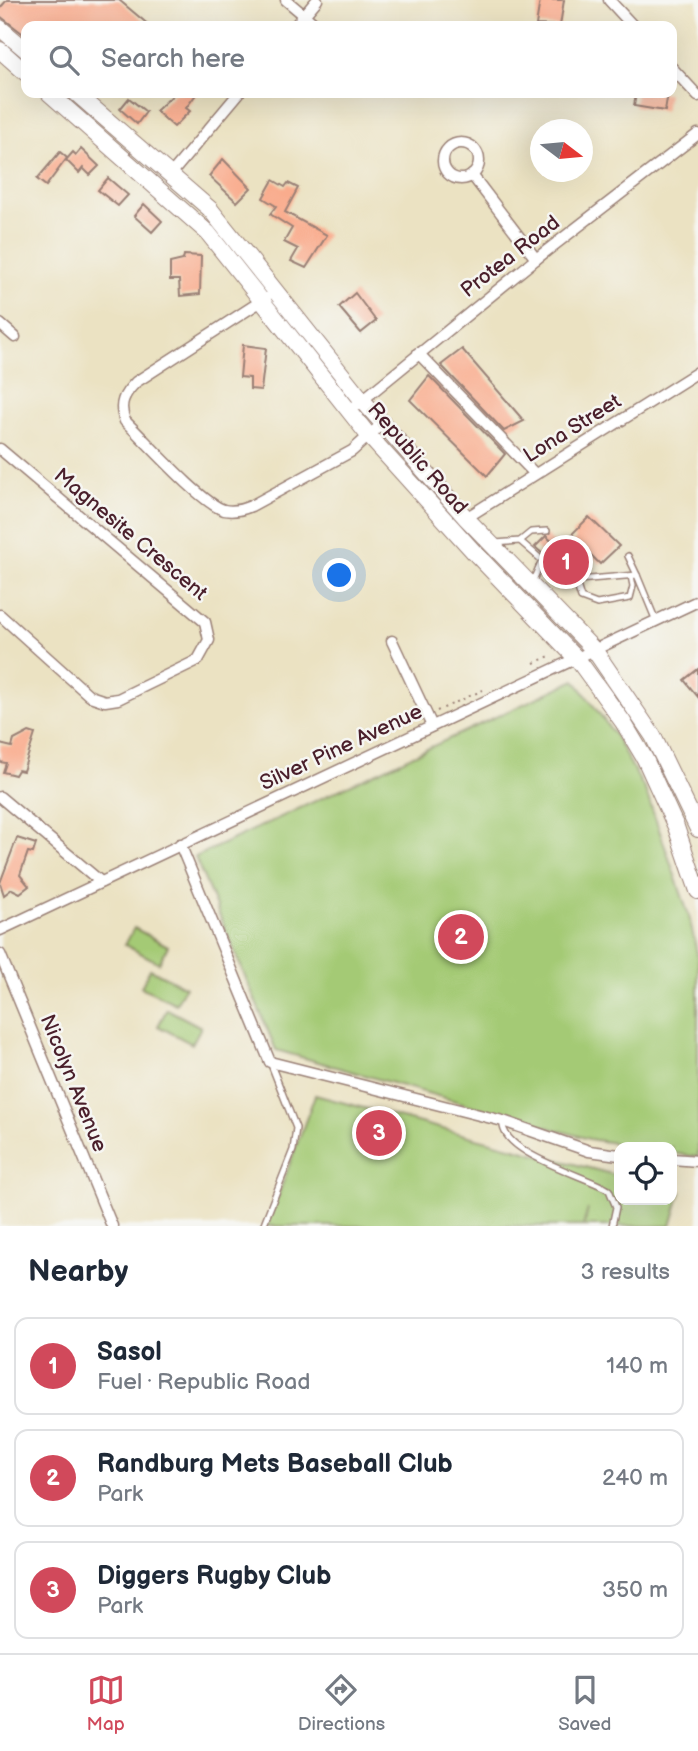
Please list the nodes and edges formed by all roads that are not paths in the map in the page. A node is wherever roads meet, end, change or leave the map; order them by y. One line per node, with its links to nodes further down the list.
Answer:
1 (286, 0): 4 (street)
2 (317, 0): 4 (street)
3 (609, 0): 7 (street)
4 (304, 15): 5 (street); 6 (street)
5 (299, 21)
6 (311, 21)
7 (629, 21)
8 (0, 28): 9 (main road)
9 (21, 46)
10 (0, 50): 11 (main road)
11 (21, 69)
12 (677, 73): 13 (street)
13 (698, 96)
14 (55, 98): 22 (main road, Republic Road)
15 (82, 98): 18 (main road, Republic Road)
16 (235, 98): 18 (street)
17 (698, 134): 20 (street, Protea Road)
18 (171, 174): 21 (main road, Republic Road)
19 (471, 175): 20 (street)
20 (536, 259): 25 (street, Protea Road)
21 (276, 289): 22 (street); 27 (main road, Republic Road)
22 (261, 302): 28 (main road, Republic Road); 30 (street)
23 (0, 324): 24 (street)
24 (15, 337)
25 (418, 354): 27 (street, Protea Road); 32 (street)
26 (698, 372): 32 (street, Lona Street)
27 (363, 401): 28 (street, Protea Road); 29 (main road, Republic Road)
28 (349, 411): 30 (main road, Republic Road)
29 (383, 423): 30 (street); 33 (main road, Republic Road)
30 (369, 436): 47 (main road, Republic Road)
31 (0, 449): 43 (street, Magnesite Crescent)
32 (535, 474): 33 (street, Lona Street)
33 (466, 517): 36 (main road, Republic Road)
34 (547, 531): 35 (lane)
35 (520, 541): 36 (lane); 38 (lane)
36 (490, 543): 41 (main road, Republic Road)
37 (628, 556): 39 (lane)
38 (542, 560): 40 (lane); 41 (lane)
39 (634, 575): 40 (lane); 40 (lane); 44 (lane)
40 (576, 582)
41 (531, 585): 46 (main road, Republic Road)
42 (698, 601): 44 (street, Silver Pine Avenue)
43 (0, 615)
44 (656, 621): 46 (street, Silver Pine Avenue)
45 (392, 641): 48 (street)
46 (595, 651): 47 (street, Silver Pine Avenue); 50 (main road, Republic Road)
47 (578, 660): 48 (street, Silver Pine Avenue); 53 (main road, Republic Road)
48 (432, 726): 51 (street, Silver Pine Avenue)
49 (0, 797): 52 (street)
50 (698, 829)
51 (180, 844): 52 (street, Silver Pine Avenue); 56 (street)
52 (101, 882): 54 (street, Silver Pine Avenue)
53 (698, 891)
54 (0, 930)
55 (0, 954): 61 (street, Nicolyn Avenue)
56 (270, 1062): 57 (street); 62 (lane)
57 (503, 1121): 58 (street); 63 (lane)
58 (614, 1154)
59 (677, 1159): 60 (street)
60 (698, 1161)
61 (112, 1226)
62 (262, 1226)
63 (611, 1226)

